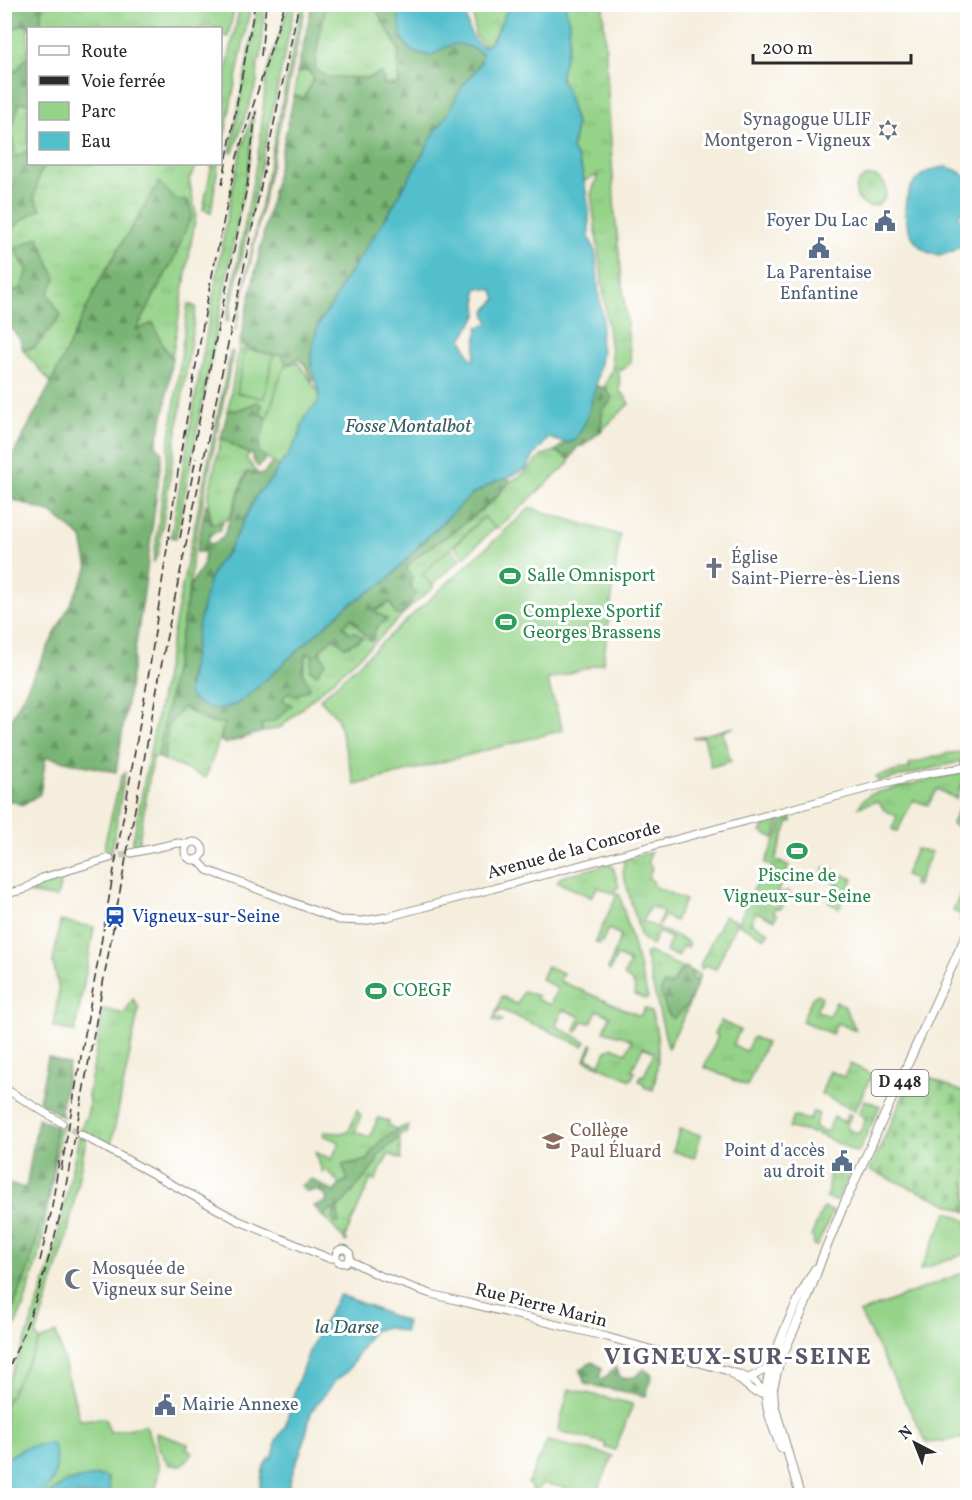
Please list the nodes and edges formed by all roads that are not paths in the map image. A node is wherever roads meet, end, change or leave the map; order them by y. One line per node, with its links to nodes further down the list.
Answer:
1 (968, 756): 2 (street)
2 (967, 766): 6 (street, Avenue de la Concorde)
3 (187, 844): 4 (street); 6 (street); 6 (street)
4 (130, 853)
5 (110, 858): 7 (street)
6 (197, 859)
7 (4, 894)
8 (968, 932): 13 (main road, D 448)
9 (4, 1088): 10 (street)
10 (62, 1123)
11 (80, 1134): 12 (street)
12 (336, 1258): 14 (street); 14 (street)
13 (822, 1258): 15 (main road, D 448); 15 (main road, D 448)
14 (349, 1260): 17 (street, Rue Pierre Marin)
15 (783, 1352): 16 (main road, D 448); 19 (main road, D 448)
16 (771, 1367): 18 (street); 19 (main road, D 448)
17 (729, 1373): 18 (street, Rue Pierre Marin); 19 (street, Rue Pierre Marin)
18 (749, 1378): 19 (street, Rue Pierre Marin)
19 (770, 1394): 20 (main road, D 448); 20 (main road, D 448)
20 (792, 1471): 21 (main road, D 448)
21 (800, 1496)

